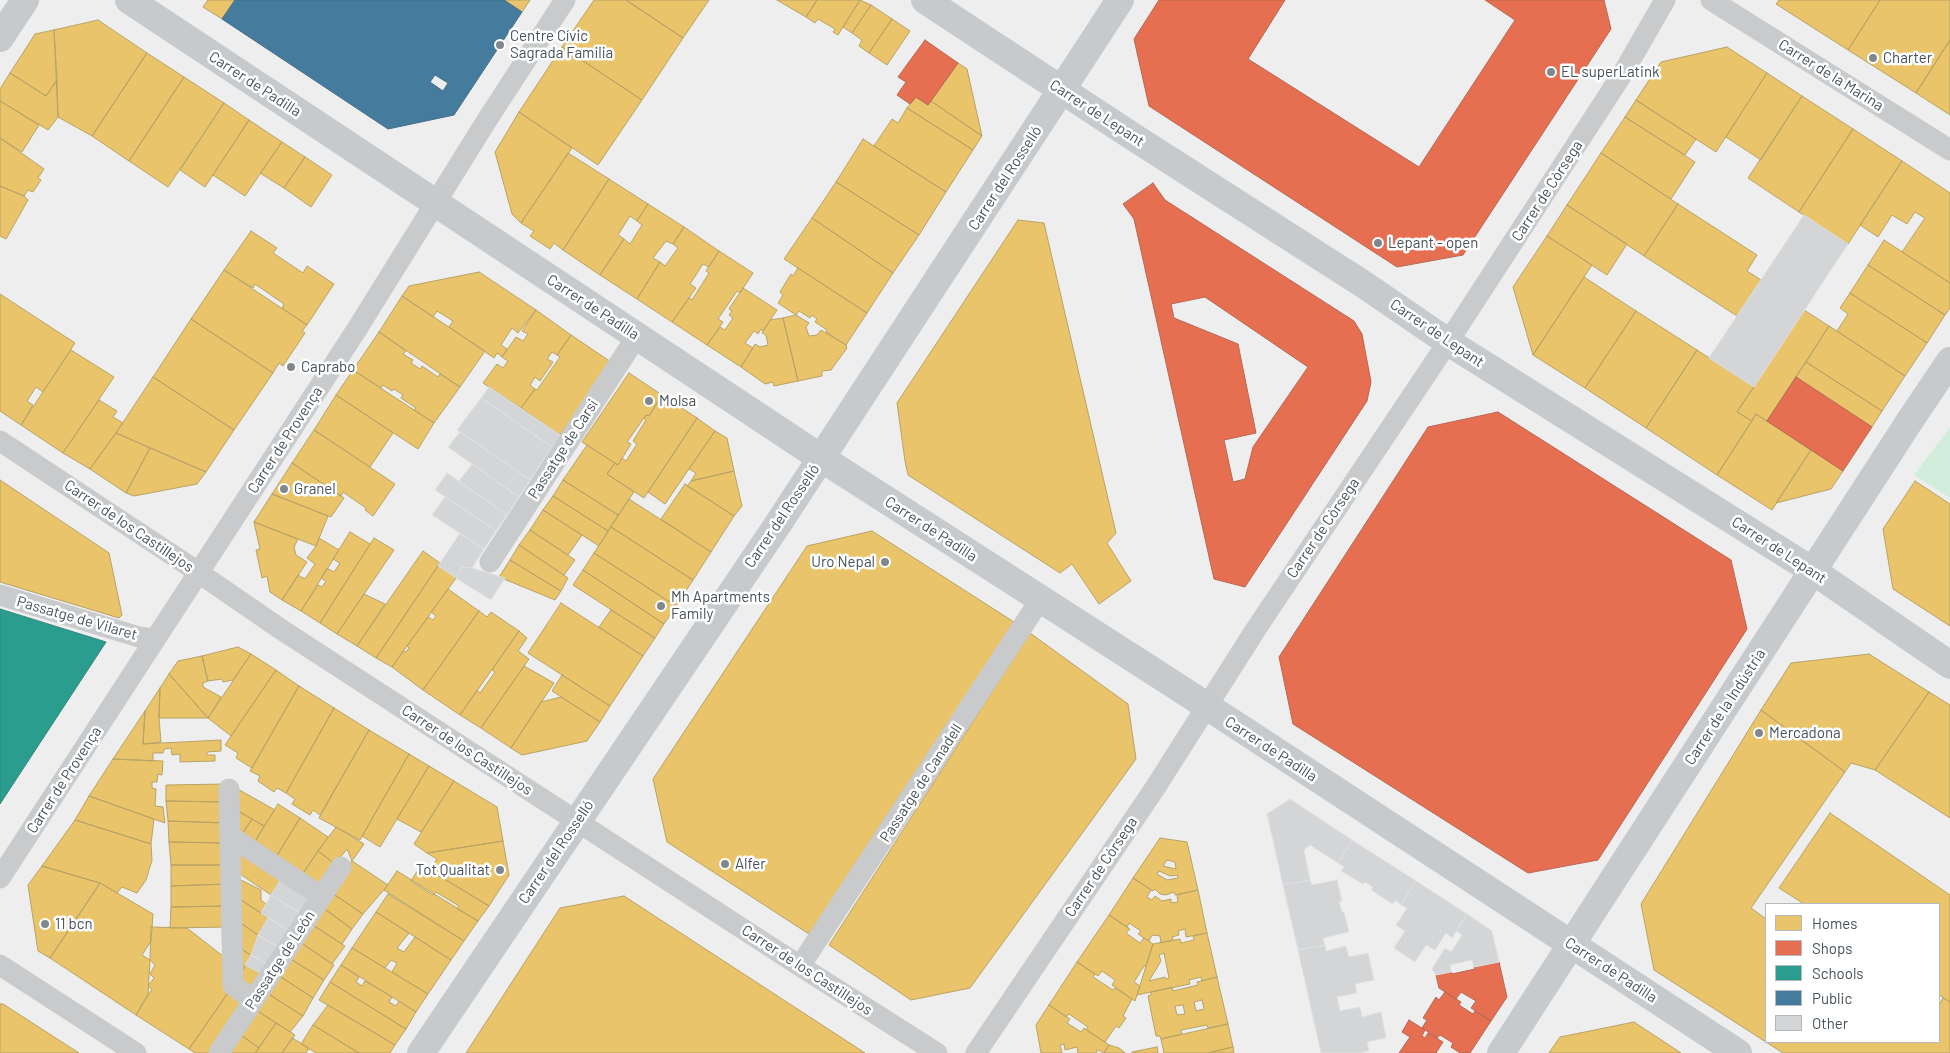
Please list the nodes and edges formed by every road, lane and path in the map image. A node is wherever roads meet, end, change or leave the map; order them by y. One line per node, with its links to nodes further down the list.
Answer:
1 (25, 0): 8 (main road)
2 (129, 0): 11 (main road, Carrer de Padilla)
3 (565, 0): 11 (street, Carrer de Provença)
4 (925, 0): 9 (main road, Carrer de Lepant)
5 (1120, 0): 9 (main road, Carrer del Rosselló)
6 (1665, 0): 13 (street, Carrer de Còrsega)
7 (1711, 0): 10 (street, Carrer de la Marina)
8 (0, 38)
9 (1063, 90): 13 (main road, Carrer de Lepant); 16 (main road, Carrer del Rosselló)
10 (1950, 150)
11 (436, 203): 12 (main road, Carrer de Padilla); 19 (street, Carrer de Provença)
12 (638, 336): 16 (main road, Carrer de Padilla); 17 (street, Passatge de Carsi)
13 (1448, 342): 18 (main road, Carrer de Lepant); 24 (street, Carrer de Còrsega)
14 (1950, 361): 18 (main road, Carrer de la Indústria)
15 (0, 441): 19 (street, Carrer de los Castillejos)
16 (821, 458): 21 (main road, Carrer de Padilla); 26 (main road, Carrer del Rosselló)
17 (490, 562)
18 (1813, 571): 23 (main road, Carrer de Lepant); 31 (main road, Carrer de la Indústria)
19 (198, 572): 22 (street, Carrer de Provença); 26 (street, Carrer de los Castillejos)
20 (0, 595): 22 (street, Passatge de Vilaret)
21 (1040, 600): 24 (main road, Carrer de Padilla); 33 (street, Passatge de Canadell)
22 (155, 639): 29 (street, Carrer de Provença)
23 (1950, 665)
24 (1206, 707): 31 (main road, Carrer de Padilla); 39 (street, Carrer de Còrsega)
25 (228, 789): 27 (street)
26 (577, 821): 33 (street, Carrer de los Castillejos); 37 (main road, Carrer del Rosselló)
27 (230, 836): 30 (street); 34 (street)
28 (341, 867): 30 (street, Passatge de León)
29 (0, 878)
30 (321, 896): 34 (street, Passatge de León)
31 (1571, 944): 40 (main road, Carrer de la Indústria); 41 (main road, Carrer de Padilla)
32 (0, 965): 35 (street)
33 (800, 966): 38 (street, Carrer de los Castillejos)
34 (253, 1000): 36 (street, Passatge de León)
35 (136, 1053)
36 (219, 1053)
37 (421, 1053)
38 (937, 1053)
39 (976, 1053)
40 (1501, 1053)
41 (1738, 1053)

